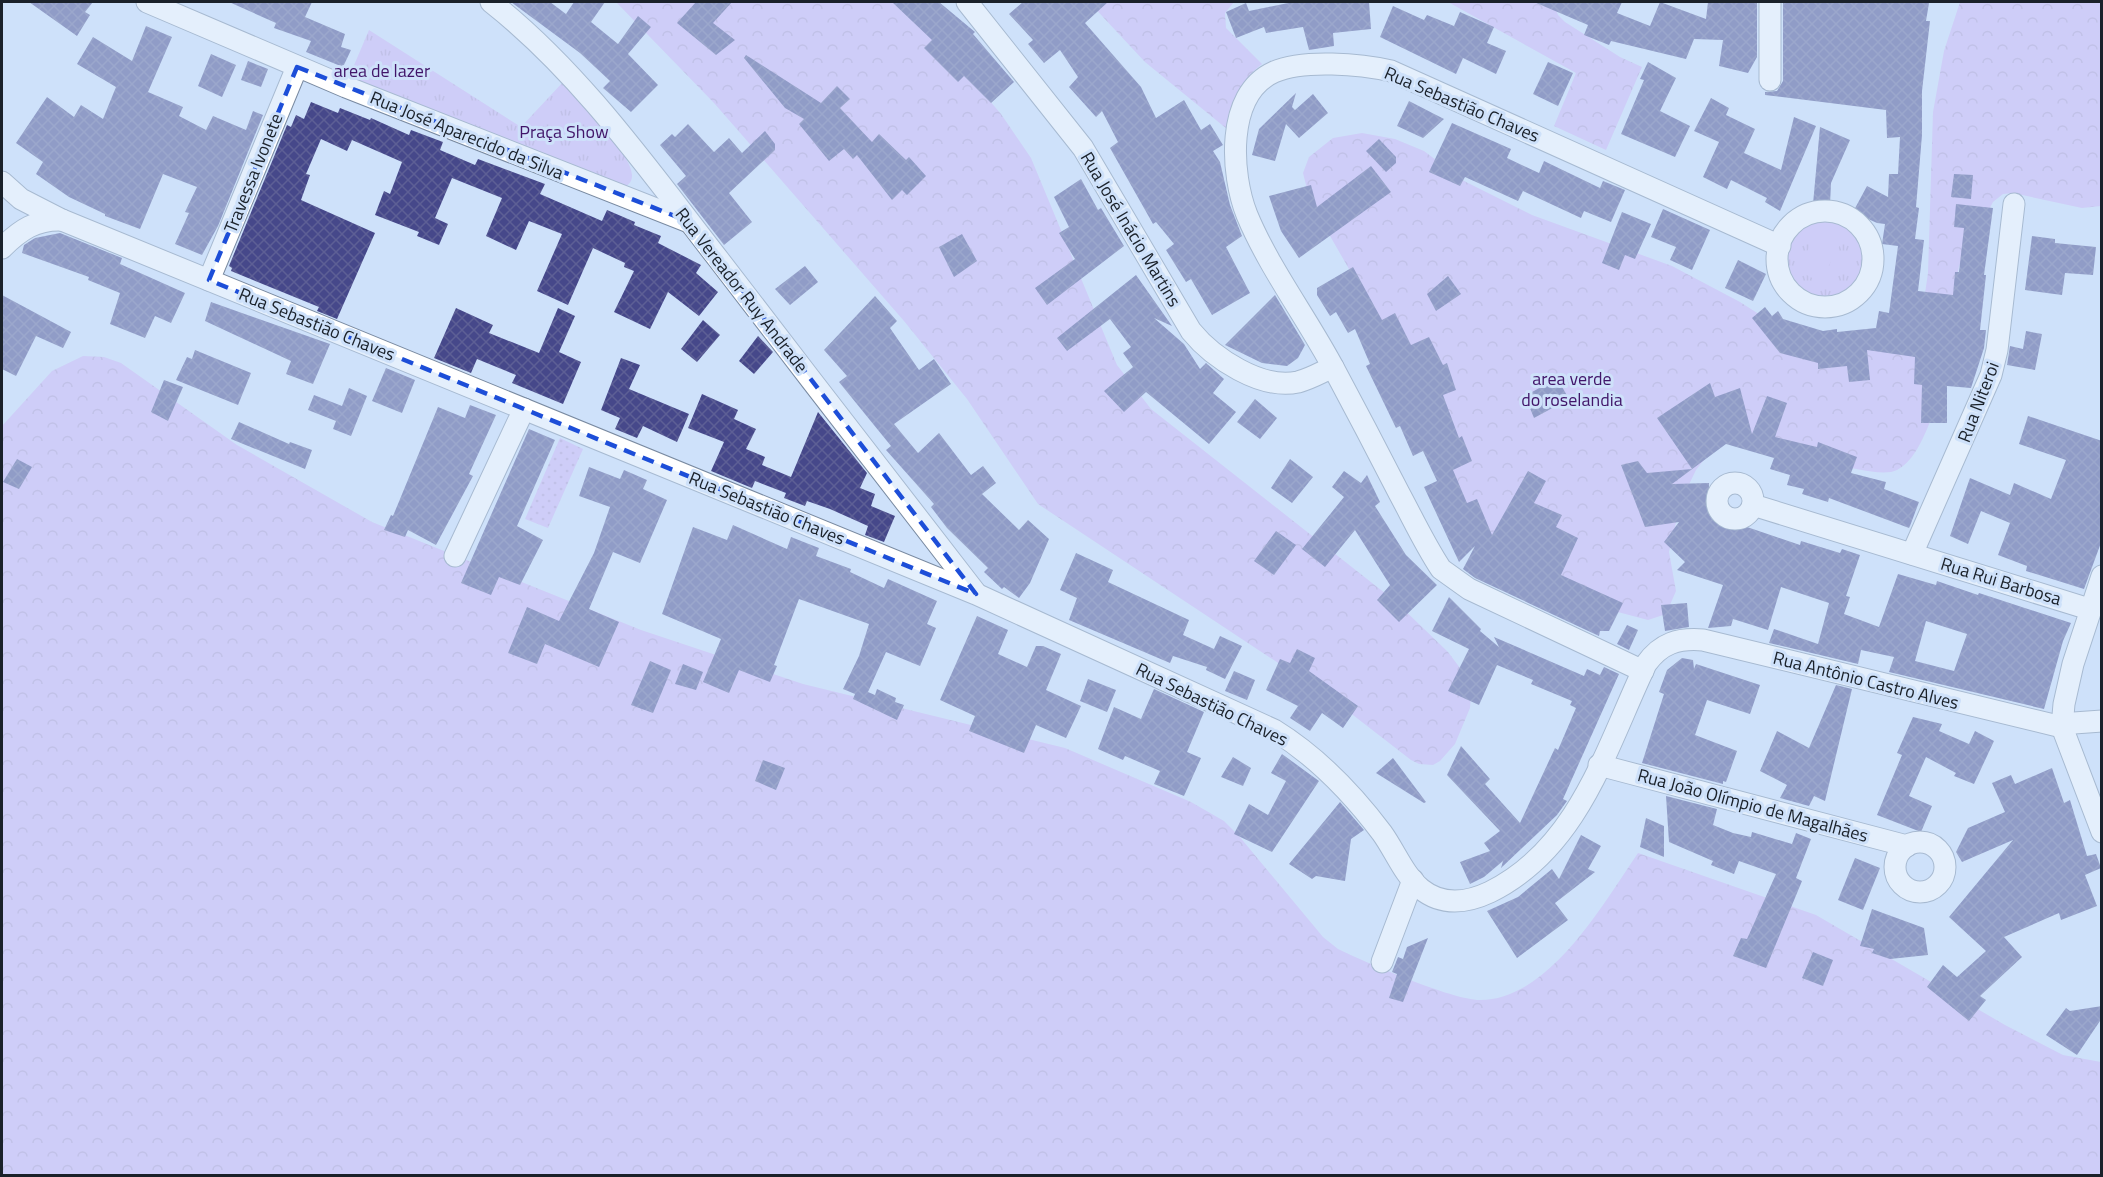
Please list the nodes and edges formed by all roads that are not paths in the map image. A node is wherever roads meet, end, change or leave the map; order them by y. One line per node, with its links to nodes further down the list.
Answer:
1 (147, 2): 5 (street, Rua José Aparecido da Silva)
2 (491, 2): 10 (street, Rua Vereador Ruy Andrade)
3 (967, 2): 14 (street, Rua José Inácio Martins)
4 (1770, 2): 6 (street)
5 (297, 67): 10 (street, Rua José Aparecido da Silva); 13 (street, Travessa Ivonete)
6 (1770, 80)
7 (2, 182): 9 (street, Rua Sebastião Chaves)
8 (2014, 204): 17 (street, Rua Niteroi)
9 (62, 220): 12 (street); 13 (street, Rua Sebastião Chaves)
10 (690, 222): 20 (street, Rua Vereador Ruy Andrade)
11 (1780, 246): 11 (street); 14 (street, Rua Sebastião Chaves)
12 (2, 248)
13 (209, 280): 15 (street, Rua Sebastião Chaves)
14 (1333, 367): 22 (street, Rua Sebastião Chaves)
15 (524, 409): 18 (street); 20 (street, Rua Sebastião Chaves)
16 (1753, 505): 17 (street, Rua Rui Barbosa)
17 (1912, 554): 21 (street, Rua Rui Barbosa)
18 (455, 556)
19 (2102, 576): 21 (street)
20 (976, 594): 28 (street, Rua Sebastião Chaves)
21 (2089, 609): 24 (street)
22 (1643, 671): 24 (street, Rua Antônio Castro Alves); 25 (street, Rua Sebastião Chaves)
23 (2102, 721): 24 (street, Rua Antônio Castro Alves)
24 (2062, 727): 26 (street)
25 (1599, 765): 27 (street, Rua João Olímpio de Magalhães); 28 (street, Rua Sebastião Chaves)
26 (2102, 832)
27 (1907, 846)
28 (1413, 880): 29 (street)
29 (1382, 962)

